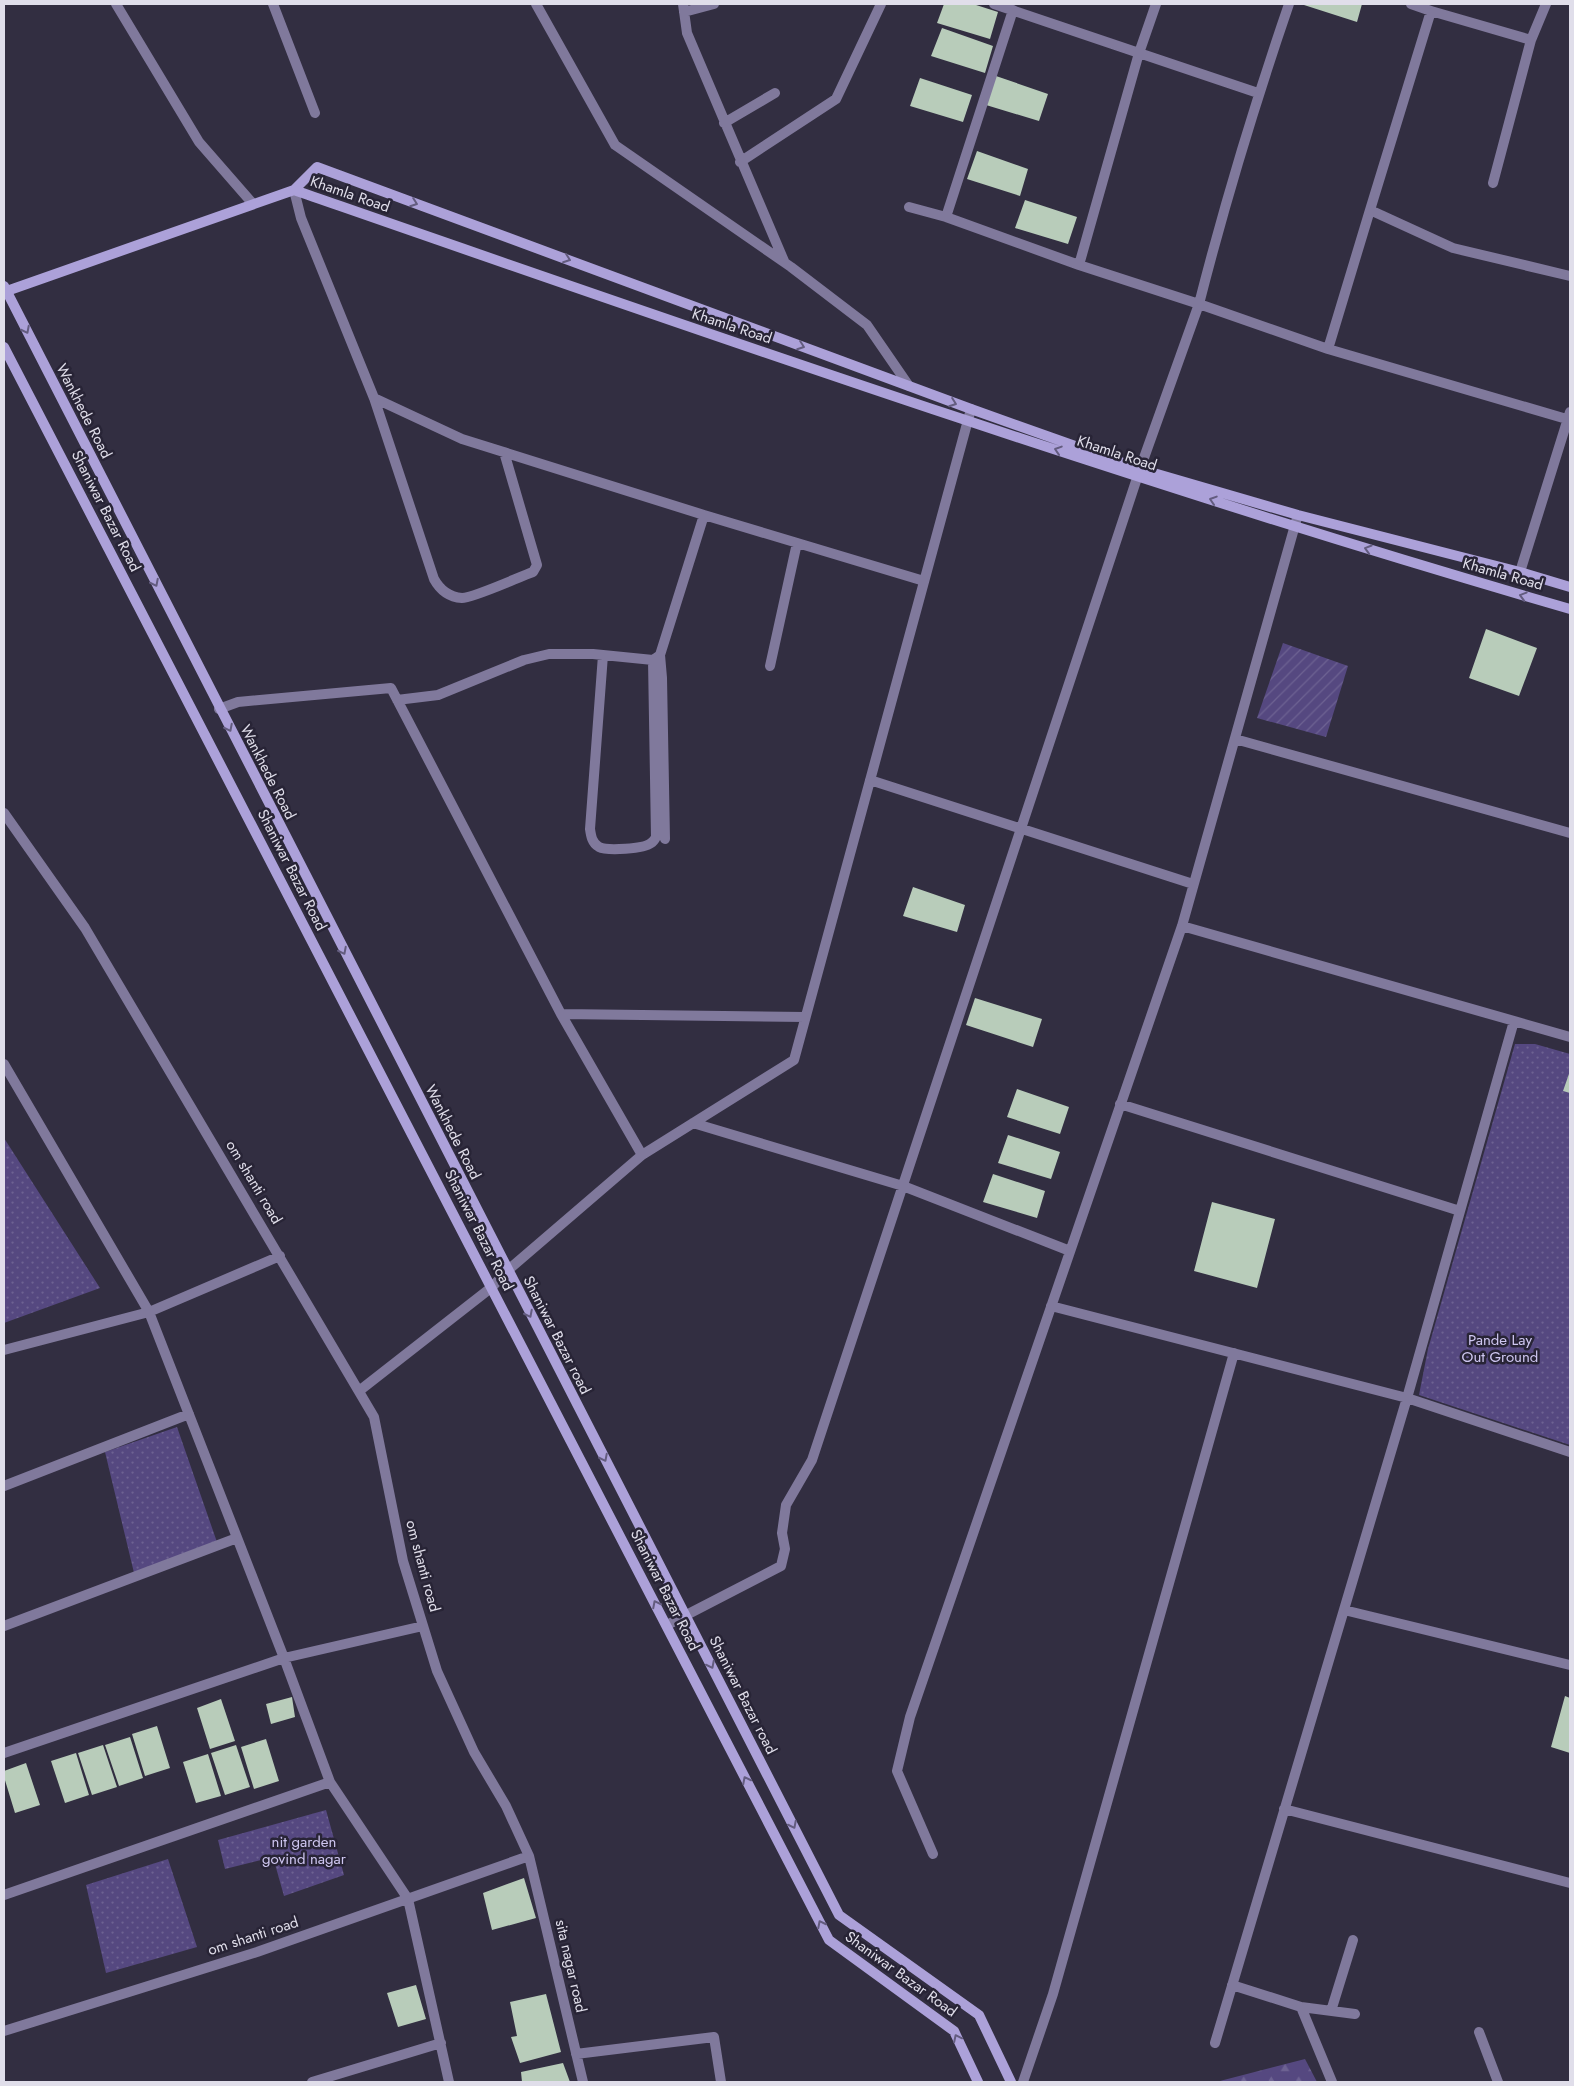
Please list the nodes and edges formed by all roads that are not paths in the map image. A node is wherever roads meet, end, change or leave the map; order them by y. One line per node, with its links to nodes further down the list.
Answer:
1 (116, 4): 23 (street)
2 (273, 4): 18 (street)
3 (536, 4): 27 (street)
4 (714, 4): 11 (street)
5 (880, 4): 20 (street)
6 (994, 4): 12 (street)
7 (1156, 4): 15 (street)
8 (1289, 4): 16 (street)
9 (1411, 4): 13 (street)
10 (1546, 4): 14 (street)
11 (683, 8): 19 (street)
12 (1013, 10): 15 (street); 26 (street)
13 (1431, 11): 14 (street); 25 (street)
14 (1531, 40): 21 (street)
15 (1139, 53): 16 (street); 28 (street)
16 (1258, 93): 31 (street)
17 (775, 94): 19 (street)
18 (315, 113)
19 (724, 123): 20 (street)
20 (740, 162): 27 (street)
21 (1493, 184)
22 (294, 190): 23 (main road); 34 (main road, Khamla Road, one-way to 34); 35 (street); 38 (main road, Khamla Road)
23 (253, 204): 30 (main road)
24 (909, 207): 26 (street)
25 (1370, 210): 29 (street); 33 (street)
26 (946, 217): 28 (street)
27 (784, 262): 34 (street)
28 (1079, 265): 31 (street)
29 (1570, 276)
30 (5, 290): 53 (main road, Wankhede Road, one-way to 53)
31 (1199, 304): 33 (street); 40 (street)
32 (4, 347): 75 (main road, Shaniwar Bazar Road)
33 (1328, 349): 37 (street)
34 (909, 386): 36 (main road, Khamla Road, one-way to 36)
35 (374, 398): 39 (street); 39 (street)
36 (971, 409): 38 (street); 40 (main road, Khamla Road)
37 (1570, 417): 45 (street)
38 (968, 421): 40 (main road, Khamla Road, one-way to 38); 46 (street)
39 (504, 452): 42 (street)
40 (1139, 472): 41 (main road, Khamla Road); 43 (main road, Khamla Road, one-way to 40); 57 (street)
41 (1298, 514): 43 (street); 45 (main road, Khamla Road)
42 (704, 515): 44 (street); 50 (street)
43 (1295, 527): 48 (main road, Khamla Road, one-way to 43); 54 (street)
44 (797, 543): 46 (street); 51 (street)
45 (1520, 572): 47 (main road, Khamla Road)
46 (924, 581): 55 (street)
47 (1570, 587)
48 (1570, 609)
49 (603, 655): 50 (street); 50 (street); 52 (street)
50 (657, 657): 59 (street)
51 (770, 666)
52 (397, 700): 53 (street); 62 (street)
53 (219, 709): 74 (main road, Wankhede Road, one-way to 74)
54 (1235, 739): 58 (street); 60 (street)
55 (870, 780): 57 (street); 63 (street)
56 (4, 813): 73 (street, om shanti road)
57 (1021, 828): 60 (street); 70 (street)
58 (1570, 833)
59 (665, 839)
60 (1193, 884): 61 (street)
61 (1182, 926): 64 (street); 67 (street)
62 (561, 1014): 63 (street); 69 (street)
63 (805, 1017): 68 (street)
64 (1514, 1021): 65 (street); 71 (street)
65 (1570, 1037)
66 (4, 1064): 77 (street)
67 (1120, 1104): 71 (street); 72 (street)
68 (693, 1123): 69 (street); 70 (street)
69 (642, 1155): 74 (street)
70 (903, 1186): 72 (street); 87 (street)
71 (1460, 1211): 81 (street)
72 (1070, 1251): 76 (street)
73 (280, 1256): 77 (street); 80 (street, om shanti road)
74 (507, 1271): 75 (street); 87 (main road, Shaniwar Bazar road, one-way to 87)
75 (492, 1287): 80 (street); 90 (main road, Shaniwar Bazar Road, one-way to 75)
76 (1051, 1306): 79 (street); 96 (street)
77 (149, 1312): 78 (street); 82 (street)
78 (4, 1350)
79 (1234, 1353): 81 (street); 117 (street)
80 (359, 1391): 89 (street, om shanti road)
81 (1407, 1398): 83 (street); 86 (street)
82 (188, 1414): 84 (street); 85 (street)
83 (1570, 1452)
84 (4, 1486)
85 (237, 1538): 88 (street); 91 (street)
86 (1344, 1610): 92 (street); 95 (street)
87 (686, 1616): 90 (street); 116 (main road, Shaniwar Bazar road, one-way to 116)
88 (4, 1626)
89 (423, 1626): 91 (street); 97 (street, om shanti road)
90 (667, 1626): 115 (main road, Shaniwar Bazar Road, one-way to 90)
91 (284, 1658): 93 (street); 94 (street)
92 (1570, 1665)
93 (4, 1753)
94 (330, 1782): 99 (street); 100 (street)
95 (1284, 1809): 98 (street); 102 (street)
96 (933, 1854)
97 (529, 1856): 100 (street, om shanti road); 110 (street, sita nagar road)
98 (1570, 1883)
99 (4, 1895)
100 (408, 1899): 106 (street, om shanti road); 108 (street)
101 (1353, 1940): 104 (street)
102 (1232, 1985): 103 (street); 109 (street)
103 (1300, 2007): 104 (street); 118 (street)
104 (1332, 2011): 105 (street)
105 (1355, 2014)
106 (4, 2031)
107 (1479, 2032): 119 (street)
108 (441, 2043): 111 (street); 112 (street)
109 (1215, 2043)
110 (576, 2054): 113 (street, sita nagar road); 114 (street)
111 (312, 2082)
112 (449, 2082)
113 (583, 2082)
114 (722, 2082)
115 (978, 2082)
116 (1010, 2082)
117 (1023, 2082)
118 (1332, 2082)
119 (1498, 2082)

